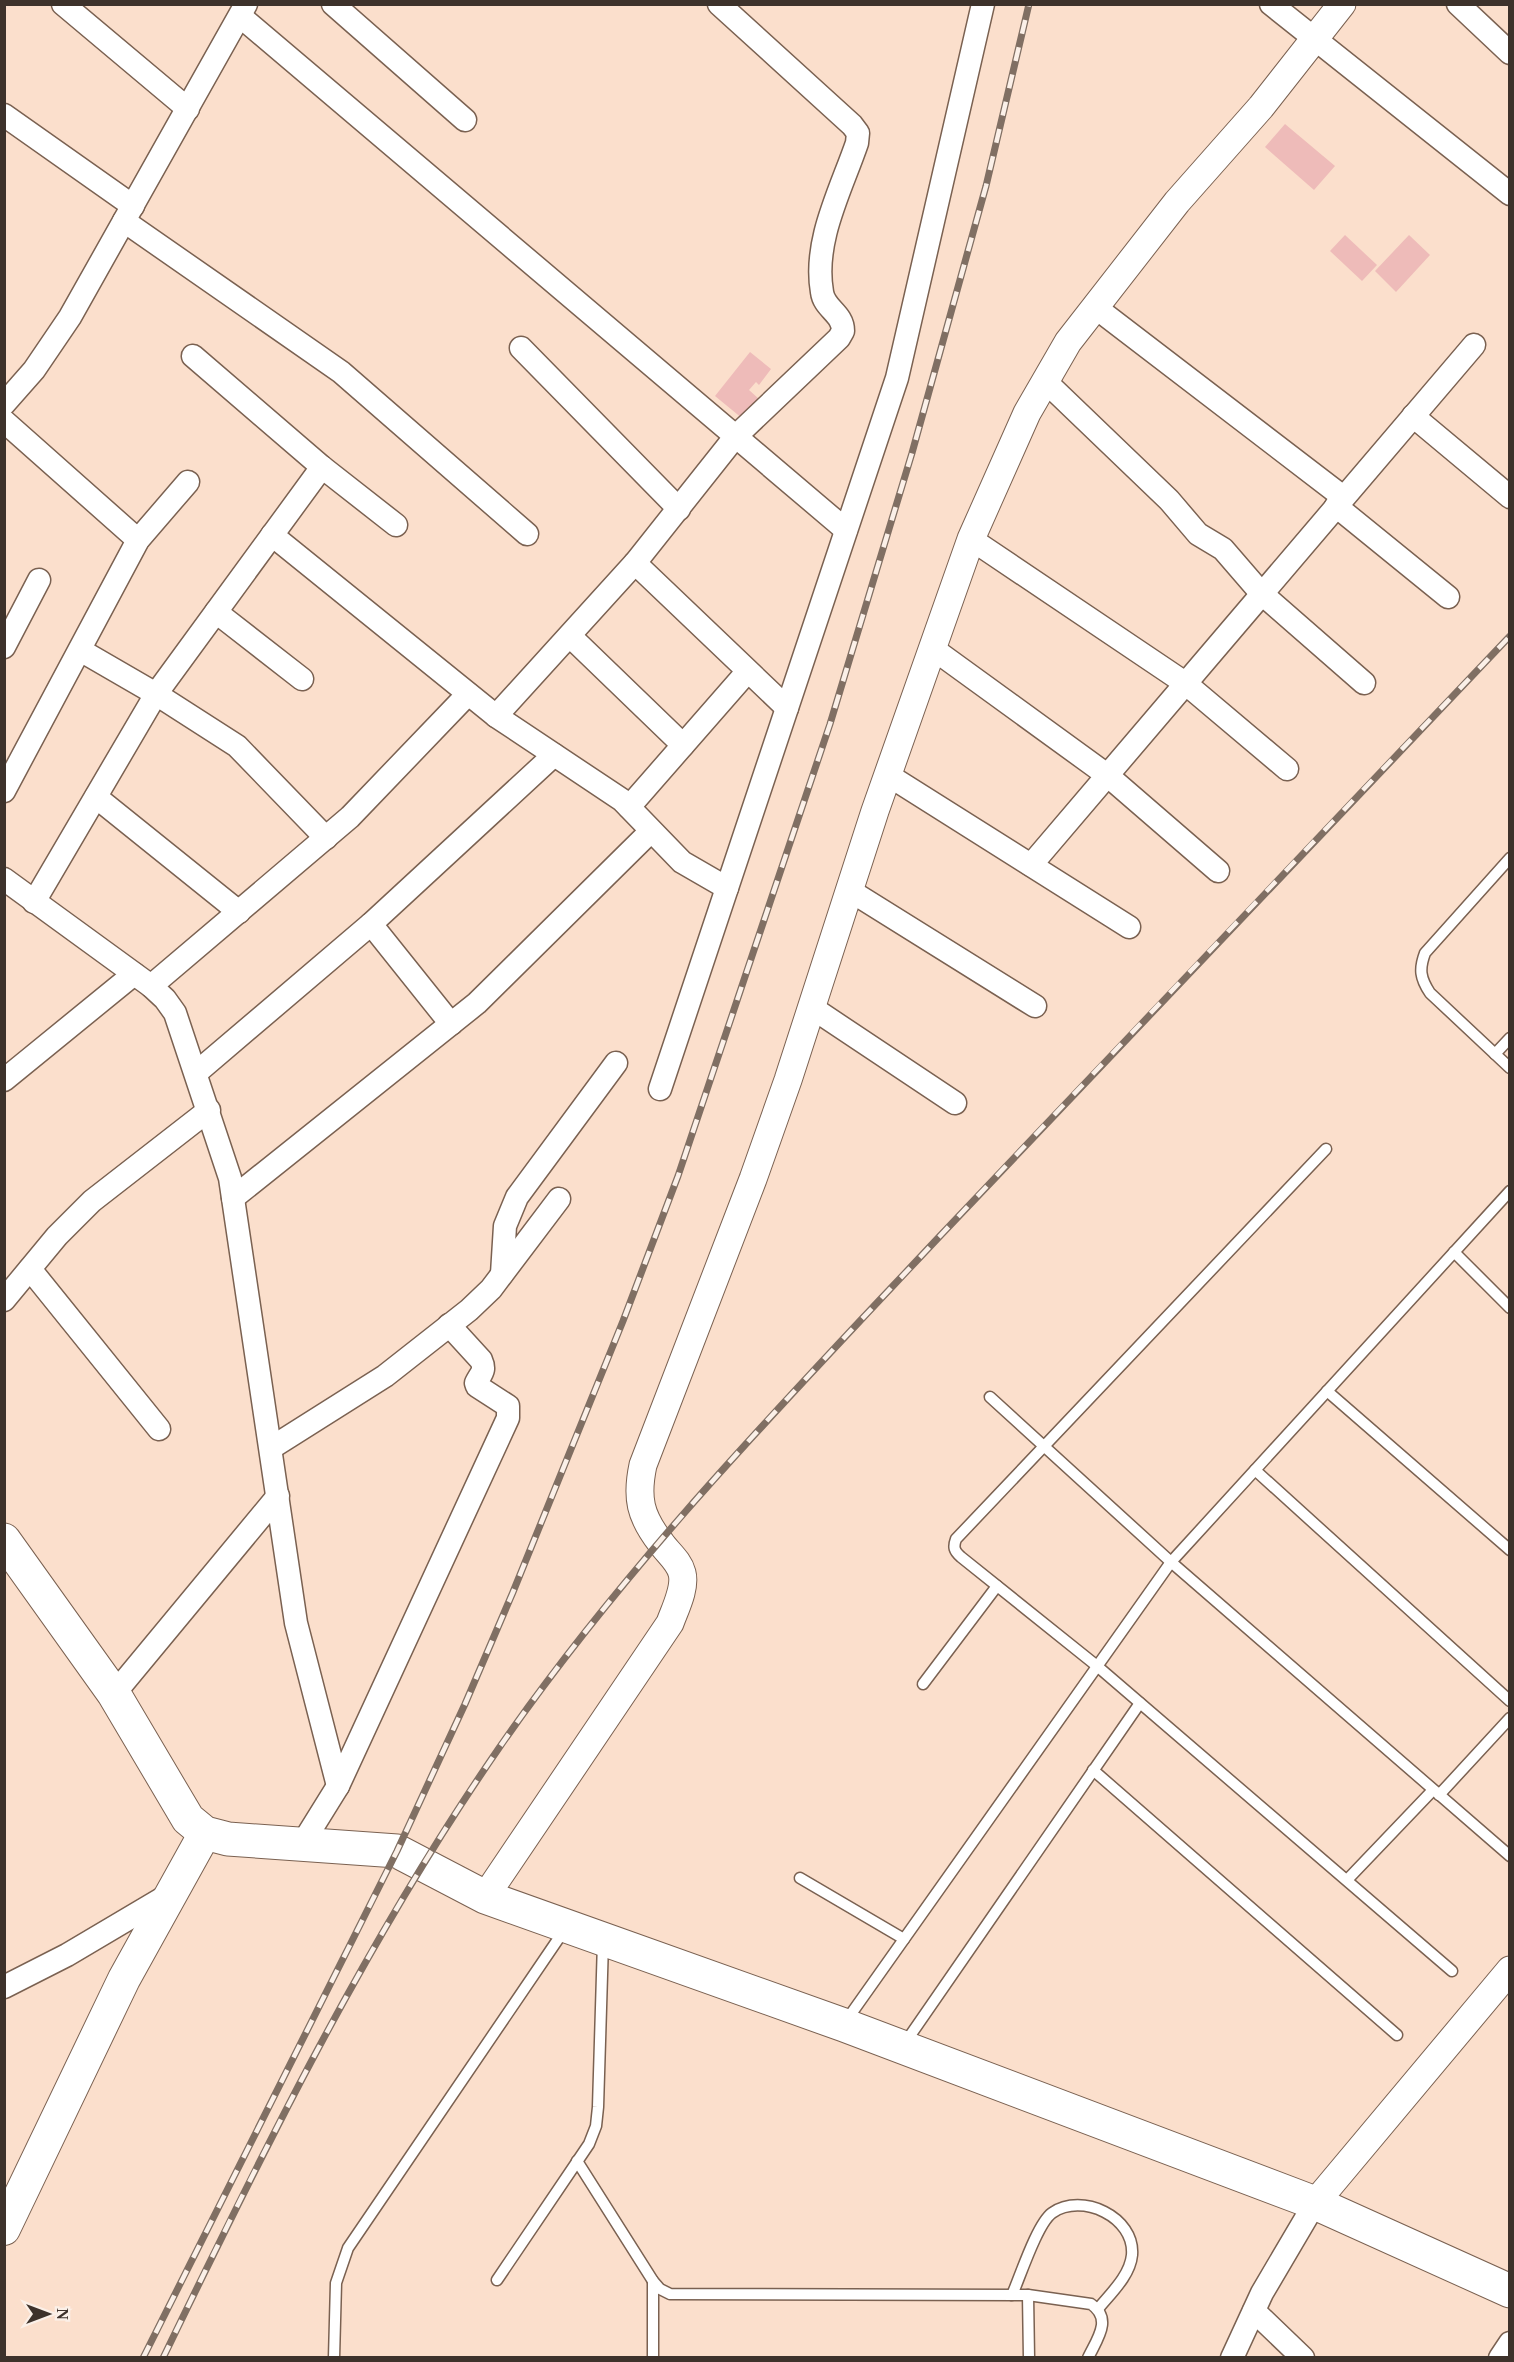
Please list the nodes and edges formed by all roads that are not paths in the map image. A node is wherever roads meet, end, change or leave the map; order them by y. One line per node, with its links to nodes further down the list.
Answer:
1 (63, 4): 11 (street)
2 (333, 4): 13 (street)
3 (719, 4): 24 (street)
4 (983, 4): 31 (street)
5 (1271, 4): 9 (street)
6 (1342, 4): 9 (street)
7 (1458, 4): 10 (street)
8 (242, 9): 11 (street); 24 (street)
9 (1315, 39): 14 (street); 16 (street)
10 (1505, 40)
11 (188, 109): 15 (street)
12 (4, 115): 15 (street)
13 (465, 120)
14 (1509, 194)
15 (129, 214): 21 (street); 32 (street)
16 (1095, 307): 20 (street); 28 (street)
17 (1474, 345): 22 (street)
18 (521, 348): 29 (street)
19 (193, 356): 25 (street)
20 (1045, 381): 34 (street); 38 (street)
21 (4, 404)
22 (1413, 416): 27 (street); 28 (street)
23 (4, 421): 35 (street)
24 (735, 437): 29 (street); 31 (street)
25 (322, 467): 30 (street); 33 (street)
26 (188, 482): 35 (street)
27 (1509, 496)
28 (1340, 502): 38 (street); 39 (street)
29 (679, 509): 36 (street)
30 (396, 525)
31 (846, 530): 51 (street)
32 (527, 534)
33 (272, 535): 40 (street); 50 (street)
34 (971, 539): 43 (street); 48 (street)
35 (138, 540): 44 (street)
36 (635, 564): 41 (street); 45 (street)
37 (39, 580): 42 (street)
38 (1262, 593): 47 (street); 48 (street)
39 (1448, 597)
40 (216, 612): 46 (street); 49 (street)
41 (570, 636): 52 (street); 53 (street)
42 (4, 647)
43 (932, 648): 56 (street); 57 (street)
44 (80, 650): 49 (street); 58 (street)
45 (747, 672): 51 (street); 53 (street)
46 (302, 679)
47 (1364, 682)
48 (1185, 683): 55 (street); 57 (street)
49 (156, 694): 59 (street); 62 (street)
50 (468, 694): 52 (street); 62 (street)
51 (787, 708): 67 (street)
52 (496, 716): 54 (street)
53 (683, 745): 60 (street)
54 (554, 755): 60 (street); 71 (street)
55 (1287, 769)
56 (888, 775): 64 (street); 68 (street)
57 (1107, 775): 64 (street); 65 (street)
58 (4, 791)
59 (96, 797): 69 (street); 70 (street)
60 (629, 807): 61 (street)
61 (651, 831): 67 (street); 76 (street)
62 (326, 838): 70 (street)
63 (1509, 858): 78 (lane)
64 (1031, 865): 72 (street)
65 (1218, 871)
66 (4, 879): 69 (street)
67 (727, 888): 83 (street)
68 (849, 890): 74 (street); 75 (street)
69 (34, 902): 73 (street)
70 (239, 912): 73 (street)
71 (371, 924): 76 (street); 81 (street)
72 (1129, 927)
73 (142, 980): 81 (street); 82 (street)
74 (1035, 1006)
75 (811, 1007): 84 (street); 122 (street)
76 (451, 1024): 88 (street)
77 (1509, 1038): 78 (lane)
78 (1495, 1054): 80 (lane)
79 (616, 1063): 92 (street)
80 (1509, 1068)
81 (196, 1073): 85 (street)
82 (4, 1080)
83 (660, 1089)
84 (955, 1102)
85 (208, 1110): 88 (street); 91 (street)
86 (1326, 1149): 99 (lane)
87 (1509, 1191): 90 (lane)
88 (233, 1198): 100 (street)
89 (559, 1199): 92 (street)
90 (1454, 1252): 94 (lane); 96 (lane)
91 (30, 1269): 93 (street); 98 (street)
92 (502, 1274): 95 (street)
93 (4, 1300)
94 (1509, 1308)
95 (449, 1325): 100 (street); 114 (street)
96 (1327, 1391): 101 (lane); 104 (lane)
97 (990, 1397): 99 (lane)
98 (159, 1429)
99 (1045, 1447): 105 (lane); 106 (lane)
100 (271, 1448): 102 (street)
101 (1255, 1470): 105 (lane); 110 (lane)
102 (278, 1496): 109 (street); 114 (street)
103 (4, 1540): 109 (main road)
104 (1509, 1550)
105 (1171, 1562): 107 (lane); 115 (lane)
106 (997, 1586): 107 (lane); 108 (lane)
107 (1097, 1666): 111 (lane); 125 (lane)
108 (923, 1684)
109 (114, 1694): 116 (main road)
110 (1509, 1701)
111 (1140, 1703): 113 (lane); 120 (lane)
112 (1509, 1718): 115 (lane)
113 (1094, 1770): 130 (lane); 131 (lane)
114 (338, 1786): 117 (street)
115 (1436, 1792): 118 (lane); 120 (lane)
116 (205, 1833): 117 (main road); 121 (main road)
117 (302, 1844): 122 (main road)
118 (1509, 1856)
119 (800, 1878): 125 (lane)
120 (1347, 1880): 127 (lane)
121 (172, 1893): 128 (street); 134 (main road)
122 (485, 1898): 123 (main road)
123 (567, 1926): 124 (main road); 143 (lane)
124 (603, 1939): 129 (main road); 132 (lane)
125 (904, 1940): 129 (lane)
126 (1509, 1970): 133 (street)
127 (1452, 1971)
128 (4, 1988)
129 (844, 2025): 131 (main road)
130 (1397, 2035)
131 (902, 2046): 133 (main road)
132 (578, 2161): 135 (lane); 136 (lane)
133 (1315, 2203): 137 (main road); 141 (street)
134 (4, 2229)
135 (497, 2280)
136 (653, 2281): 138 (lane); 144 (lane)
137 (1509, 2291)
138 (1012, 2295): 139 (lane); 140 (lane)
139 (1028, 2295): 140 (lane); 145 (lane)
140 (1098, 2309): 146 (lane)
141 (1254, 2312): 147 (street); 148 (street)
142 (1509, 2343): 149 (street)
143 (334, 2358)
144 (653, 2358)
145 (1029, 2358)
146 (1088, 2358)
147 (1232, 2358)
148 (1303, 2358)
149 (1500, 2358)

